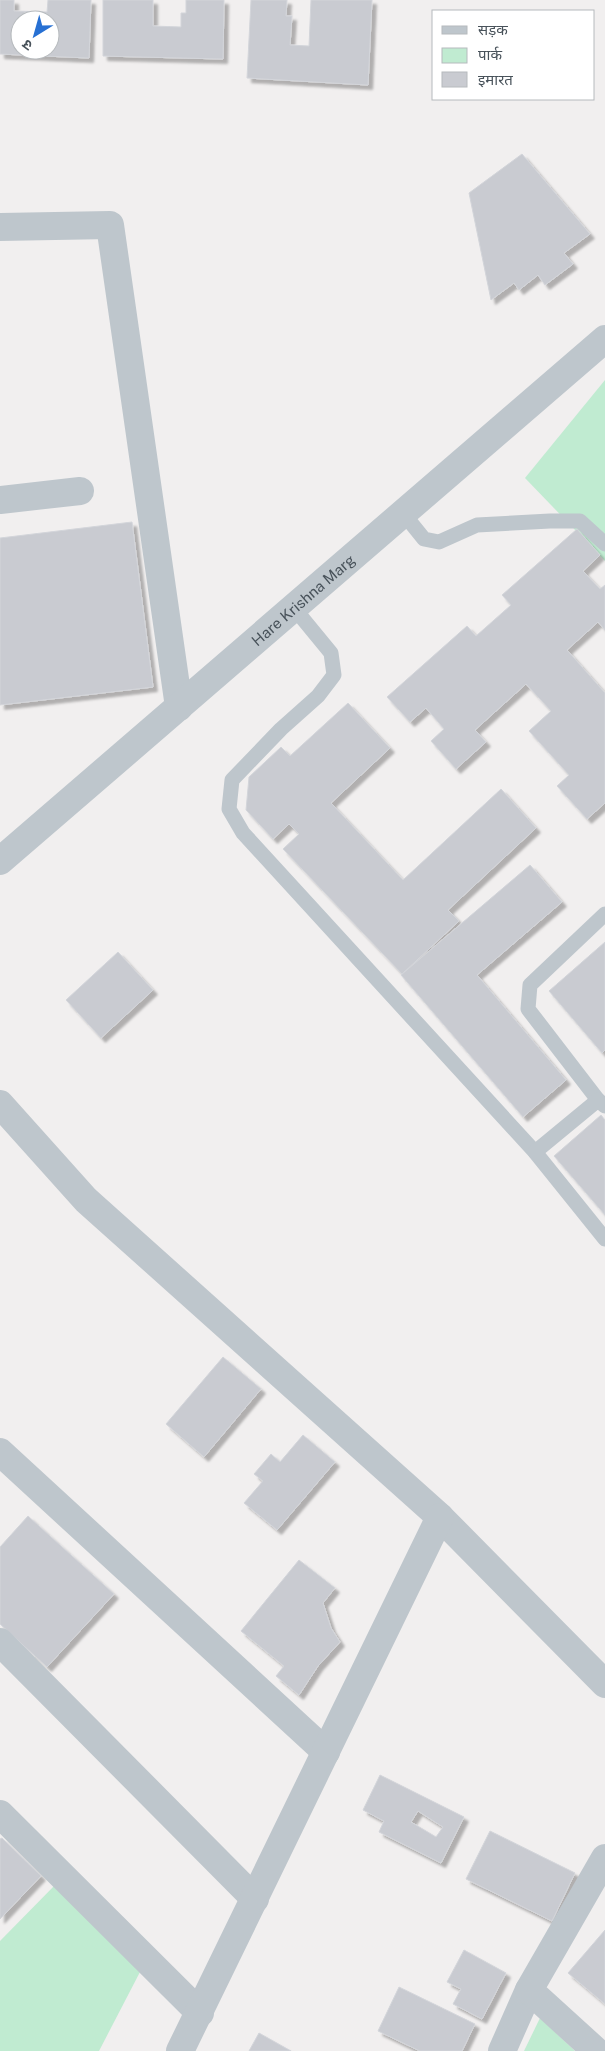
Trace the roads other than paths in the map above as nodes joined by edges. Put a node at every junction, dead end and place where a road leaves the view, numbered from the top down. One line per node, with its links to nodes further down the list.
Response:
1 (0, 227): 8 (street)
2 (605, 339): 5 (street, Hare Krishna Marg)
3 (80, 492): 4 (street)
4 (0, 500)
5 (403, 513): 6 (lane); 7 (street, Hare Krishna Marg)
6 (605, 544)
7 (294, 608): 8 (street, Hare Krishna Marg); 13 (lane)
8 (179, 707): 9 (street, Hare Krishna Marg)
9 (0, 861)
10 (605, 914): 11 (lane)
11 (601, 1103): 13 (lane)
12 (0, 1104): 16 (street)
13 (535, 1152): 14 (lane)
14 (605, 1239)
15 (0, 1452): 19 (street)
16 (440, 1517): 18 (street); 19 (street)
17 (0, 1642): 22 (street)
18 (605, 1684)
19 (326, 1752): 22 (street)
20 (0, 1814): 24 (street)
21 (605, 1858): 23 (street)
22 (255, 1899): 24 (street)
23 (529, 1990): 26 (street); 27 (street)
24 (200, 2013): 25 (street)
25 (180, 2051)
26 (502, 2051)
27 (596, 2051)

